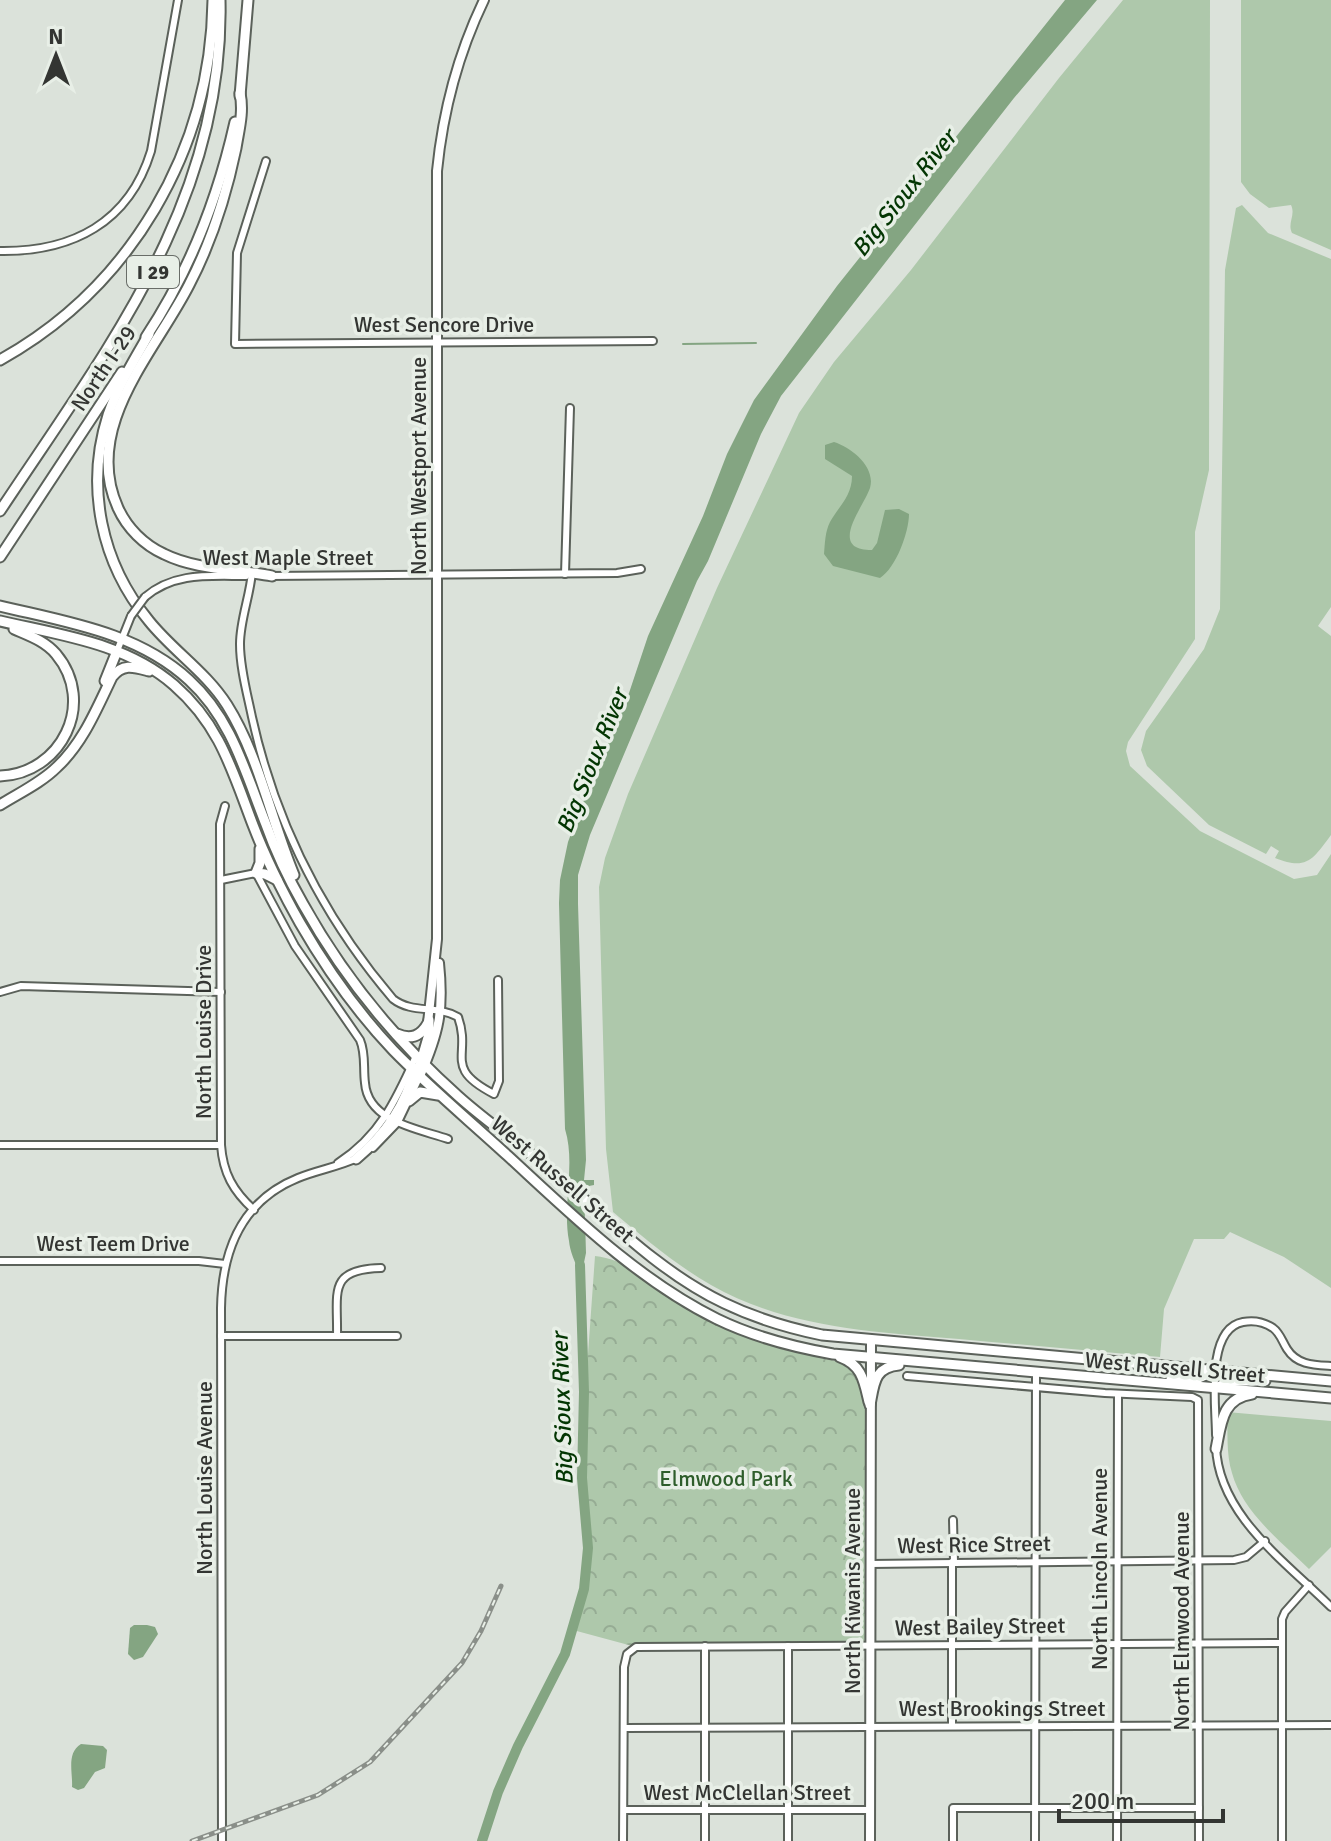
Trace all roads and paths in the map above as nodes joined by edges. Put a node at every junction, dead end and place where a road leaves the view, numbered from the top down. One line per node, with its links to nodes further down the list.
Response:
1 (178, 0): 8 (street)
2 (213, 0): 12 (highway)
3 (220, 0): 14 (highway, North I-29 / I 29)
4 (248, 0): 6 (highway, North I-29 / I 29)
5 (484, 0): 11 (main road, North Westport Avenue)
6 (240, 93): 9 (highway, North I-29 / I 29); 17 (highway)
7 (266, 161): 11 (street, West Sencore Drive)
8 (0, 251)
9 (149, 334): 15 (highway, North I-29 / I 29); 34 (highway)
10 (653, 341): 11 (street, West Sencore Drive)
11 (436, 342): 19 (main road, North Westport Avenue)
12 (0, 360)
13 (570, 408): 18 (street)
14 (0, 511)
15 (0, 557)
16 (641, 569): 18 (street, West Maple Street)
17 (252, 574): 20 (highway); 23 (street, West Maple Street, bridge); 40 (street)
18 (565, 574): 19 (street, West Maple Street)
19 (435, 575): 20 (street, West Maple Street); 35 (main road, North Westport Avenue)
20 (272, 576)
21 (0, 606): 23 (highway, West Russell Street)
22 (0, 622): 24 (highway, West Russell Street); 27 (highway)
23 (122, 638): 24 (street, West Maple Street); 34 (highway, West Russell Street)
24 (117, 651): 25 (highway, West Russell Street); 26 (highway)
25 (159, 674): 26 (highway); 30 (highway, West Russell Street)
26 (87, 728): 28 (highway)
27 (0, 776)
28 (0, 805)
29 (225, 806): 32 (street, North Louise Drive)
30 (257, 834): 31 (highway); 33 (highway, West Russell Street)
31 (256, 873): 32 (street); 33 (highway); 46 (street)
32 (221, 880): 38 (street, North Louise Drive)
33 (277, 880): 43 (highway, West Russell Street)
34 (315, 926): 41 (highway, West Russell Street)
35 (437, 939): 39 (main road, North Westport Avenue); 40 (main road, North Westport Avenue)
36 (498, 980): 39 (street, West Russell Street)
37 (1, 990): 38 (street)
38 (221, 992): 49 (street, North Louise Drive)
39 (442, 1012): 40 (street); 42 (main road, North Westport Avenue)
40 (430, 1015): 41 (highway); 42 (highway)
41 (394, 1031): 42 (highway, West Russell Street)
42 (420, 1061): 43 (highway); 59 (highway, West Russell Street)
43 (415, 1072): 44 (street, North Louise Avenue); 45 (highway, West Russell Street); 46 (highway)
44 (409, 1101): 45 (highway); 46 (street, North Louise Avenue)
45 (449, 1102): 60 (highway, West Russell Street)
46 (393, 1119): 47 (street); 50 (highway); 51 (street, North Louise Avenue)
47 (448, 1139)
48 (0, 1145): 49 (street)
49 (221, 1145): 52 (street, North Louise Drive)
50 (356, 1159): 51 (street, North Louise Avenue)
51 (328, 1169): 52 (street, North Louise Avenue)
52 (254, 1210): 54 (street, North Louise Avenue)
53 (0, 1261): 54 (street, West Teem Drive)
54 (225, 1264): 56 (street, North Louise Avenue)
55 (381, 1268): 57 (street)
56 (221, 1336): 57 (street); 112 (street, North Louise Avenue)
57 (337, 1336): 58 (street)
58 (397, 1336)
59 (871, 1341): 61 (main road, North Kiwanis Avenue); 64 (highway, West Russell Street)
60 (822, 1352): 61 (highway, West Russell Street); 76 (highway)
61 (870, 1358): 62 (highway, West Russell Street); 76 (main road, North Kiwanis Avenue)
62 (936, 1364): 65 (highway, West Russell Street); 76 (highway)
63 (1331, 1366): 64 (street, West Russell Street)
64 (1216, 1371): 67 (highway, West Russell Street); 68 (highway); 71 (street)
65 (1036, 1372): 68 (highway, West Russell Street); 70 (street)
66 (907, 1376): 70 (street, West Russell Street)
67 (1309, 1379): 69 (highway, West Russell Street); 71 (highway)
68 (1135, 1381): 71 (highway, West Russell Street)
69 (1331, 1381)
70 (1035, 1387): 72 (street, West Russell Street); 80 (street)
71 (1216, 1388): 73 (highway, West Russell Street); 77 (street)
72 (1118, 1394): 75 (street, West Russell Street); 81 (street, North Lincoln Avenue)
73 (1284, 1394): 74 (highway, West Russell Street); 77 (highway)
74 (1331, 1398)
75 (1198, 1400): 82 (street, North Elmwood Avenue)
76 (870, 1405): 84 (main road, North Kiwanis Avenue)
77 (1216, 1449): 79 (street)
78 (953, 1520): 83 (street)
79 (1265, 1541): 82 (street, West Rice Street); 85 (street)
80 (1035, 1561): 81 (street, West Rice Street); 83 (street, West Rice Street); 90 (street)
81 (1117, 1561): 82 (street, West Rice Street); 87 (street, North Lincoln Avenue)
82 (1199, 1561): 88 (street, North Elmwood Avenue)
83 (953, 1562): 84 (street, West Rice Street); 91 (street)
84 (870, 1564): 94 (main road, North Kiwanis Avenue)
85 (1309, 1585): 86 (street); 89 (street)
86 (1331, 1607)
87 (1116, 1643): 88 (street, West Bailey Street); 90 (street, West Bailey Street); 95 (street, North Lincoln Avenue)
88 (1199, 1643): 89 (street, West Bailey Street); 96 (street, North Elmwood Avenue)
89 (1282, 1643): 97 (street)
90 (1034, 1644): 91 (street, West Bailey Street); 100 (street)
91 (952, 1645): 94 (street, West Bailey Street); 99 (street)
92 (705, 1646): 93 (street, West Bailey Street); 103 (street, West Bailey Street); 104 (street)
93 (788, 1646): 94 (street, West Bailey Street); 101 (street)
94 (870, 1646): 102 (main road, North Kiwanis Avenue)
95 (1116, 1725): 96 (street, West Brookings Street); 100 (street, West Brookings Street); 105 (street, North Lincoln Avenue)
96 (1199, 1725): 97 (street, West Brookings Street); 106 (street, North Elmwood Avenue)
97 (1282, 1725): 98 (street, West Brookings Street); 121 (street)
98 (1331, 1725)
99 (952, 1726): 100 (street, West Brookings Street); 102 (street, West Brookings Street)
100 (1034, 1726): 107 (street)
101 (788, 1727): 102 (street, West Brookings Street); 104 (street, West Brookings Street); 110 (street)
102 (870, 1727): 111 (main road, North Kiwanis Avenue)
103 (624, 1728): 104 (street, West Brookings Street); 108 (street)
104 (706, 1728): 109 (street)
105 (1117, 1808): 106 (street); 107 (street); 119 (street, North Lincoln Avenue)
106 (1199, 1808): 120 (street, North Elmwood Avenue)
107 (1035, 1809): 117 (street); 118 (street)
108 (624, 1810): 109 (street, West McClellan Street); 113 (street)
109 (705, 1810): 110 (street, West McClellan Street); 114 (street)
110 (788, 1810): 111 (street, West McClellan Street); 115 (street)
111 (870, 1810): 116 (main road, North Kiwanis Avenue)
112 (222, 1841)
113 (623, 1841)
114 (705, 1841)
115 (788, 1841)
116 (870, 1841)
117 (953, 1841)
118 (1035, 1841)
119 (1117, 1841)
120 (1199, 1841)
121 (1282, 1841)

